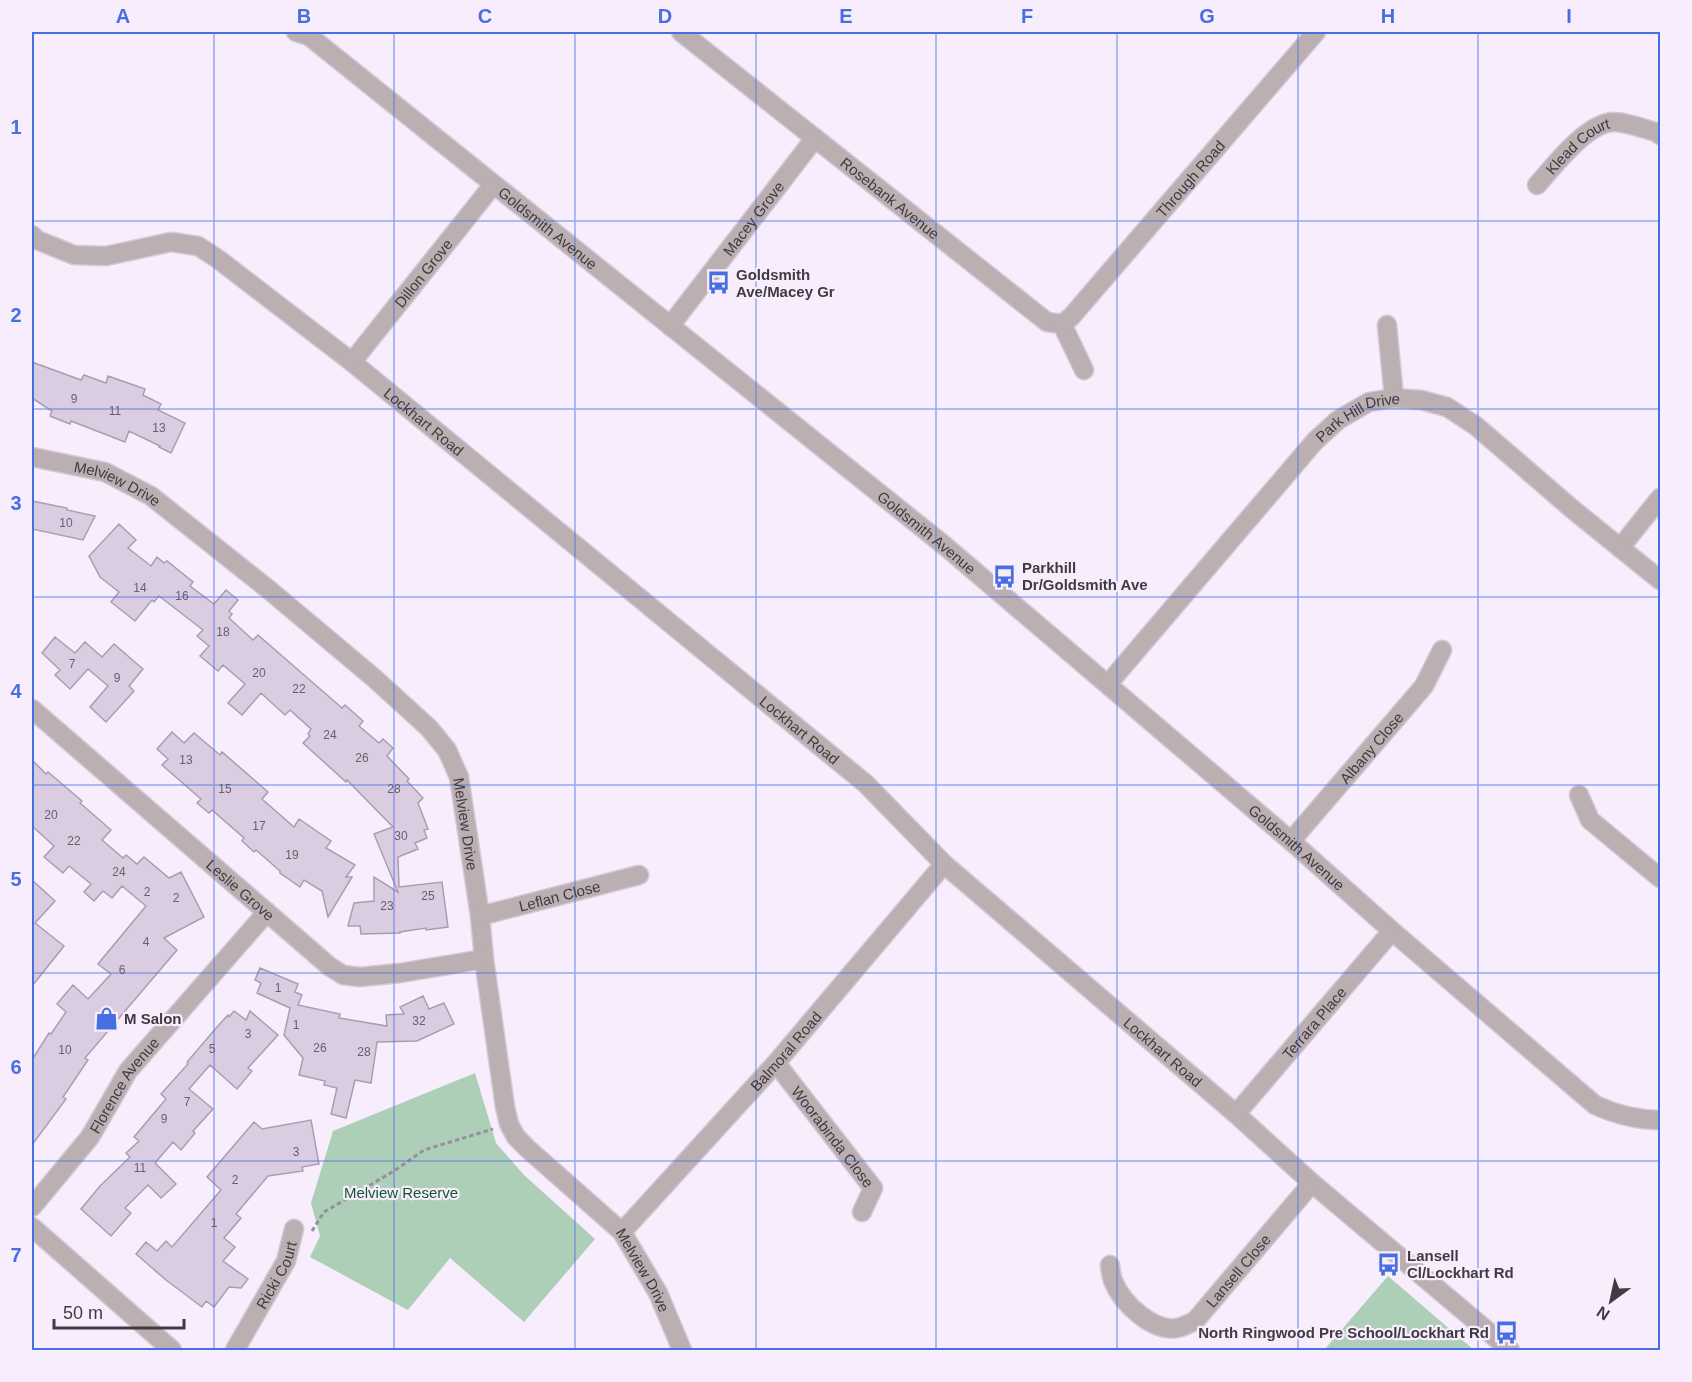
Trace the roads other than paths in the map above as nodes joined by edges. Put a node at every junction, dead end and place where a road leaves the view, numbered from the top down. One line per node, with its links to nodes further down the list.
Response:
1 (296, 32): 6 (street, Goldsmith Avenue)
2 (681, 32): 5 (street, Rosebank Avenue)
3 (1316, 32): 9 (street, Through Road)
4 (1660, 135): 7 (street, Klead Court)
5 (815, 138): 9 (street, Rosebank Avenue); 11 (street, Macey Grove)
6 (493, 184): 11 (street, Goldsmith Avenue); 12 (street, Dillon Grove)
7 (1537, 185)
8 (32, 235): 12 (street, Lockhart Road)
9 (1062, 324): 13 (street)
10 (1387, 325): 14 (street)
11 (670, 326): 20 (street, Goldsmith Avenue)
12 (352, 362): 24 (street, Lockhart Road)
13 (1084, 370)
14 (1394, 398): 17 (street, Park Hill Drive); 20 (street, Park Hill Drive)
15 (32, 457): 28 (street, Melview Drive)
16 (1660, 498): 17 (street)
17 (1620, 548): 18 (street, Park Hill Drive)
18 (1660, 580)
19 (1442, 650): 23 (street, Albany Close)
20 (1108, 684): 23 (street, Goldsmith Avenue)
21 (32, 709): 27 (street, Leslie Grove)
22 (1579, 795): 26 (street)
23 (1291, 841): 29 (street, Goldsmith Avenue)
24 (944, 864): 31 (street, Balmoral Road); 32 (street, Lockhart Road)
25 (639, 875): 28 (street, Leflan Close)
26 (1660, 878)
27 (267, 912): 30 (street, Leslie Grove); 35 (street, Florence Avenue)
28 (480, 916): 30 (street, Melview Drive)
29 (1392, 931): 32 (street, Terrara Place); 33 (street, Goldsmith Avenue)
30 (484, 959): 39 (street, Melview Drive)
31 (776, 1063): 36 (street, Woorabinda Close); 39 (street, Balmoral Road)
32 (1236, 1114): 34 (street, Lockhart Road)
33 (1660, 1120)
34 (1312, 1183): 40 (street, Lansell Close); 44 (street, Lockhart Road)
35 (32, 1207)
36 (862, 1212)
37 (32, 1227): 41 (street)
38 (294, 1229): 42 (street, Ricki Court)
39 (622, 1232): 43 (street, Melview Drive)
40 (1110, 1265)
41 (172, 1350)
42 (236, 1350)
43 (682, 1350)
44 (1510, 1350)

